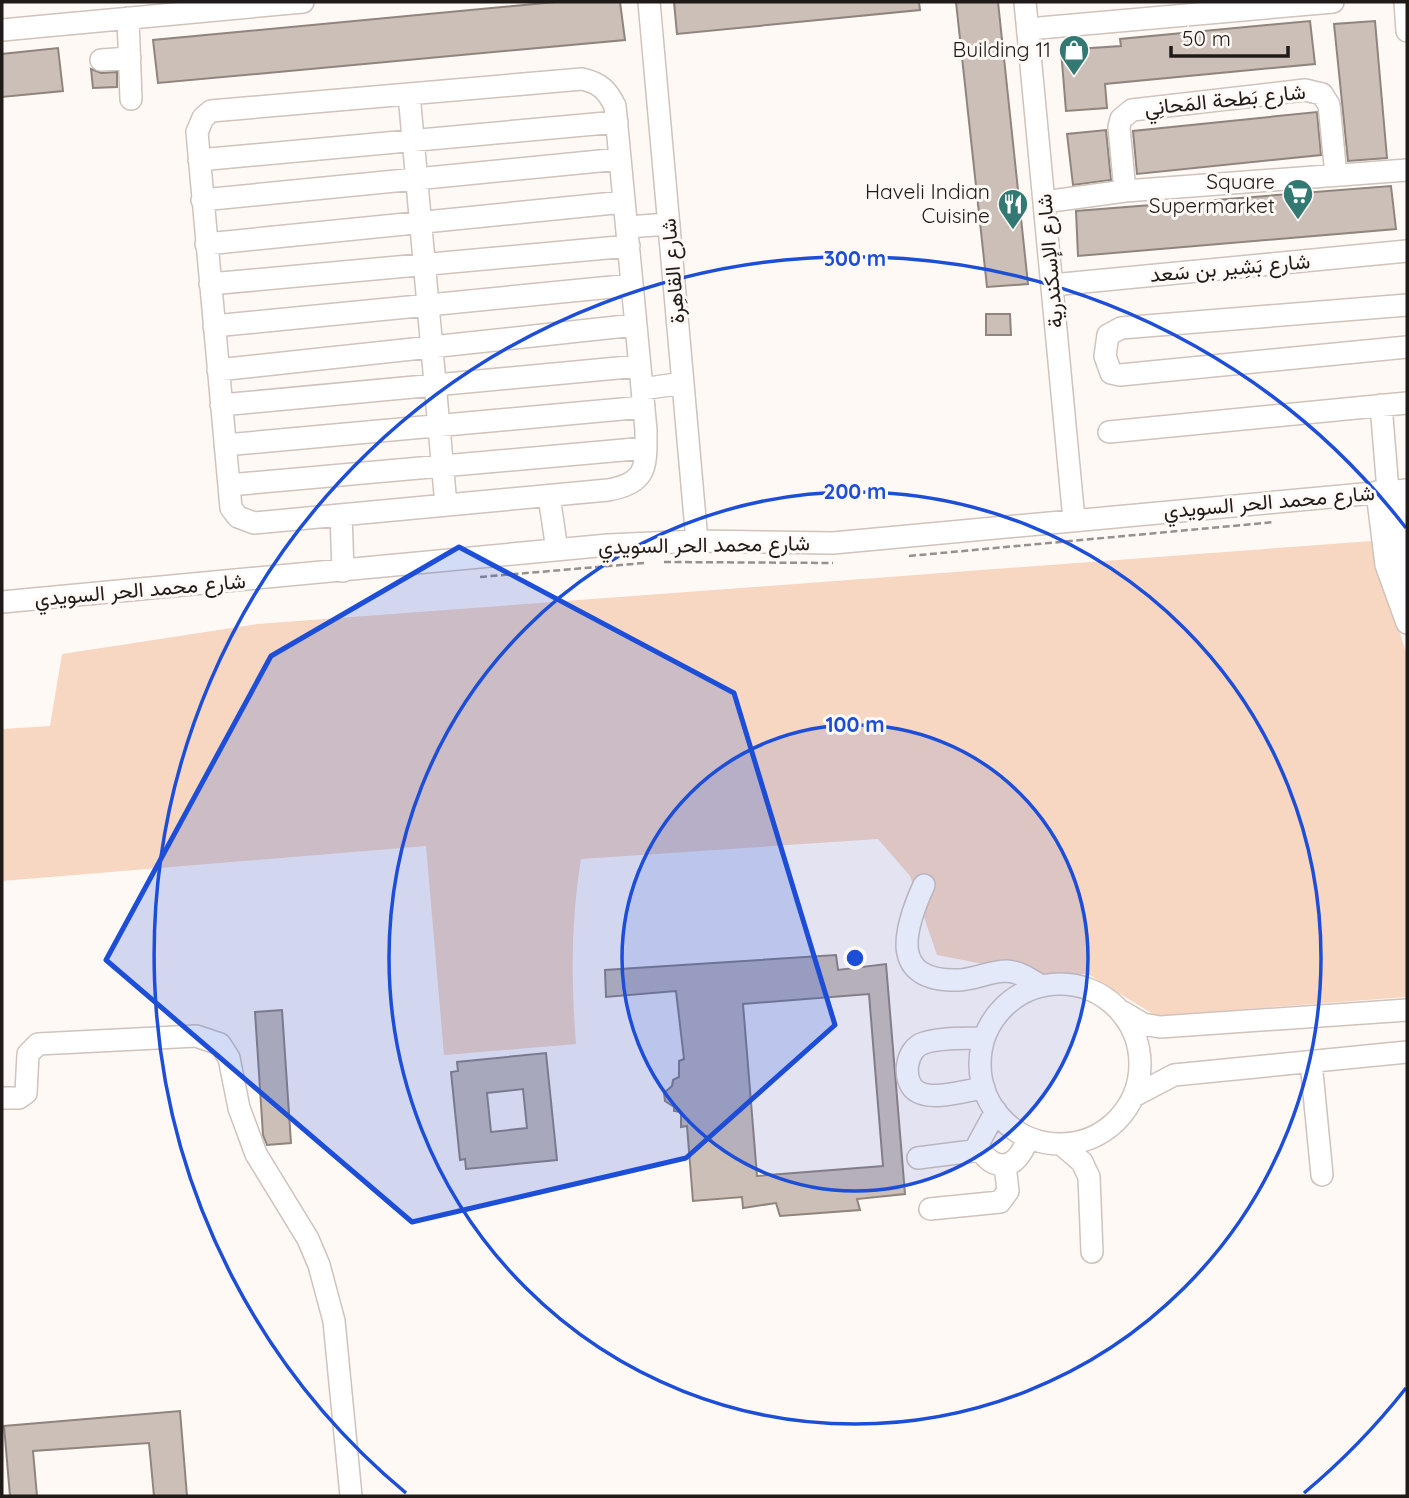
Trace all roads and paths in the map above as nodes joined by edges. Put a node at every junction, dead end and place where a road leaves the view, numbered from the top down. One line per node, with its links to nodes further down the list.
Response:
1 (303, 2): 6 (street)
2 (649, 2): 26 (street, شارع القاهِرة)
3 (1025, 2): 7 (street, شارع الإسكندرية)
4 (1334, 2): 7 (street)
5 (1405, 2): 9 (street)
6 (135, 13): 8 (street); 10 (street)
7 (1028, 29): 24 (street, شارع الإسكندرية)
8 (2, 30)
9 (1407, 31)
10 (130, 58): 11 (street); 13 (street)
11 (101, 61)
12 (409, 94): 14 (street); 15 (street); 17 (street)
13 (131, 99)
14 (617, 122): 15 (street); 16 (street)
15 (413, 140): 17 (street); 20 (street)
16 (620, 159): 20 (street); 23 (street)
17 (199, 160): 22 (street)
18 (1407, 170): 19 (street)
19 (1336, 175): 21 (street); 21 (street, شارع بَطحة المَحانِي)
20 (417, 178): 22 (street); 25 (street)
21 (1125, 191): 24 (street)
22 (202, 200): 28 (street)
23 (624, 202): 25 (street); 27 (street)
24 (1044, 202): 33 (street, شارع الإسكندرية)
25 (421, 222): 28 (street); 30 (street)
26 (669, 224): 27 (street); 42 (street, شارع القاهِرة)
27 (628, 237): 30 (street); 32 (street)
28 (206, 244): 31 (street)
29 (1407, 251): 33 (street, شارع بَشِير بن سَعد)
30 (425, 263): 31 (street); 34 (street)
31 (210, 284): 37 (street)
32 (632, 285): 34 (street); 36 (street)
33 (1052, 285): 58 (street, شارع الإسكندرية)
34 (428, 303): 37 (street); 38 (street)
35 (1407, 305): 39 (street)
36 (635, 325): 38 (street); 40 (street)
37 (214, 326): 41 (street)
38 (432, 347): 41 (street); 43 (street)
39 (1407, 347)
40 (639, 366): 43 (street); 44 (street)
41 (218, 370): 46 (street)
42 (683, 383): 44 (street); 60 (street, شارع القاهِرة)
43 (436, 384): 46 (street); 48 (street)
44 (643, 398): 48 (street); 51 (street)
45 (1407, 403): 47 (street)
46 (221, 405): 50 (street)
47 (1381, 405): 49 (street); 54 (street)
48 (439, 427): 50 (street); 52 (street)
49 (1109, 432)
50 (225, 445): 53 (street)
51 (646, 448): 52 (street); 55 (street)
52 (442, 465): 53 (street); 56 (street)
53 (229, 485): 57 (street)
54 (1392, 491): 58 (street, شارع محمد الحر السويدي); 62 (street)
55 (549, 496): 56 (street); 61 (street)
56 (446, 505): 57 (street)
57 (341, 515): 66 (street)
58 (1074, 520): 60 (street, شارع محمد الحر السويدي)
59 (1278, 522): 63 (path)
60 (697, 541): 61 (street, شارع محمد الحر السويدي)
61 (557, 550): 66 (street, شارع محمد الحر السويدي)
62 (1392, 551): 67 (street); 69 (street)
63 (904, 556)
64 (658, 562): 65 (path)
65 (835, 562)
66 (344, 571): 68 (street, شارع محمد الحر السويدي)
67 (1407, 578)
68 (2, 602)
69 (1407, 623)
70 (924, 885): 71 (street)
71 (1041, 986): 72 (street); 74 (street)
72 (1121, 1010): 73 (street); 78 (street)
73 (1407, 1010)
74 (984, 1038): 77 (street); 77 (street)
75 (1407, 1052): 76 (street)
76 (1311, 1062): 78 (street); 86 (street)
77 (984, 1088): 80 (street)
78 (1134, 1096): 82 (street)
79 (2, 1098): 89 (street)
80 (996, 1111): 81 (street); 83 (street)
81 (1029, 1138): 82 (street); 85 (street)
82 (1061, 1144): 88 (street)
83 (980, 1150): 84 (street); 85 (street)
84 (918, 1158)
85 (1004, 1166): 87 (street)
86 (1322, 1175)
87 (930, 1209)
88 (1092, 1252)
89 (351, 1496)

